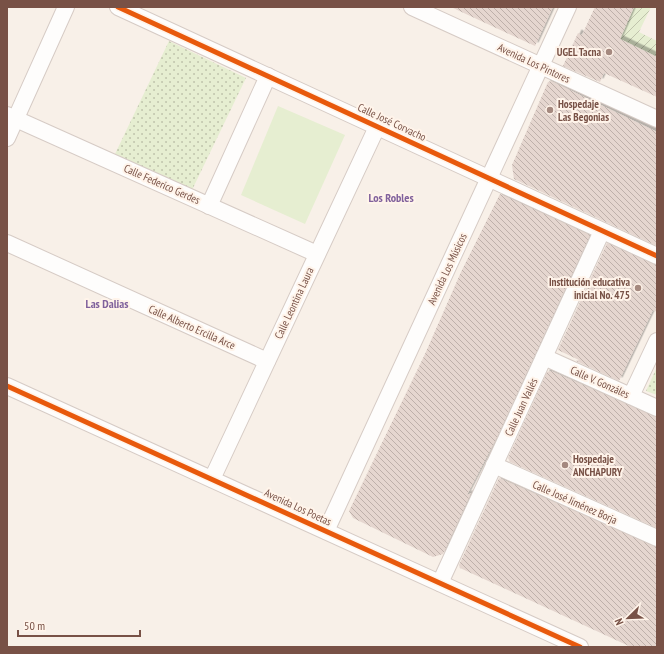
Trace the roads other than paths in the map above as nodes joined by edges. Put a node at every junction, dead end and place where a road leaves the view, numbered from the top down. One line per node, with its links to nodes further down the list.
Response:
1 (66, 7): 7 (street)
2 (118, 7): 6 (street, Calle José Corvacho)
3 (412, 7): 5 (street, Avenida Los Pintores)
4 (568, 7): 5 (street, Avenida Los Músicos)
5 (541, 67): 8 (street, Avenida Los Pintores); 11 (street, Avenida Los Músicos)
6 (268, 76): 9 (street, Calle José Corvacho); 12 (street)
7 (11, 117): 10 (street); 12 (street, Calle Federico Gerdes)
8 (657, 119)
9 (377, 127): 11 (street, Calle José Corvacho); 15 (street, Calle Leontina Laura)
10 (7, 138)
11 (488, 178): 13 (street, Calle José Corvacho); 25 (street, Avenida Los Músicos)
12 (209, 206): 15 (street, Calle Federico Gerdes)
13 (602, 231): 16 (street, Calle José Corvacho); 18 (street, Calle Juan Vallés)
14 (7, 243): 19 (street, Calle Alberto Ercilla Arce)
15 (317, 254): 19 (street, Calle Leontina Laura)
16 (657, 256)
17 (657, 341): 21 (street)
18 (544, 357): 21 (street, Calle V. Gonzáles); 23 (street, Calle Juan Vallés)
19 (267, 361): 24 (street, Calle Leontina Laura)
20 (7, 386): 24 (street, Avenida Los Poetas)
21 (631, 396): 22 (street, Calle V. Gonzáles)
22 (657, 408)
23 (494, 465): 26 (street, Calle José Jiménez Borja); 27 (street, Calle Juan Vallés)
24 (212, 479): 25 (street, Avenida Los Poetas)
25 (326, 531): 27 (street, Avenida Los Poetas)
26 (657, 538)
27 (440, 583): 28 (street, Avenida Los Poetas)
28 (580, 647)

